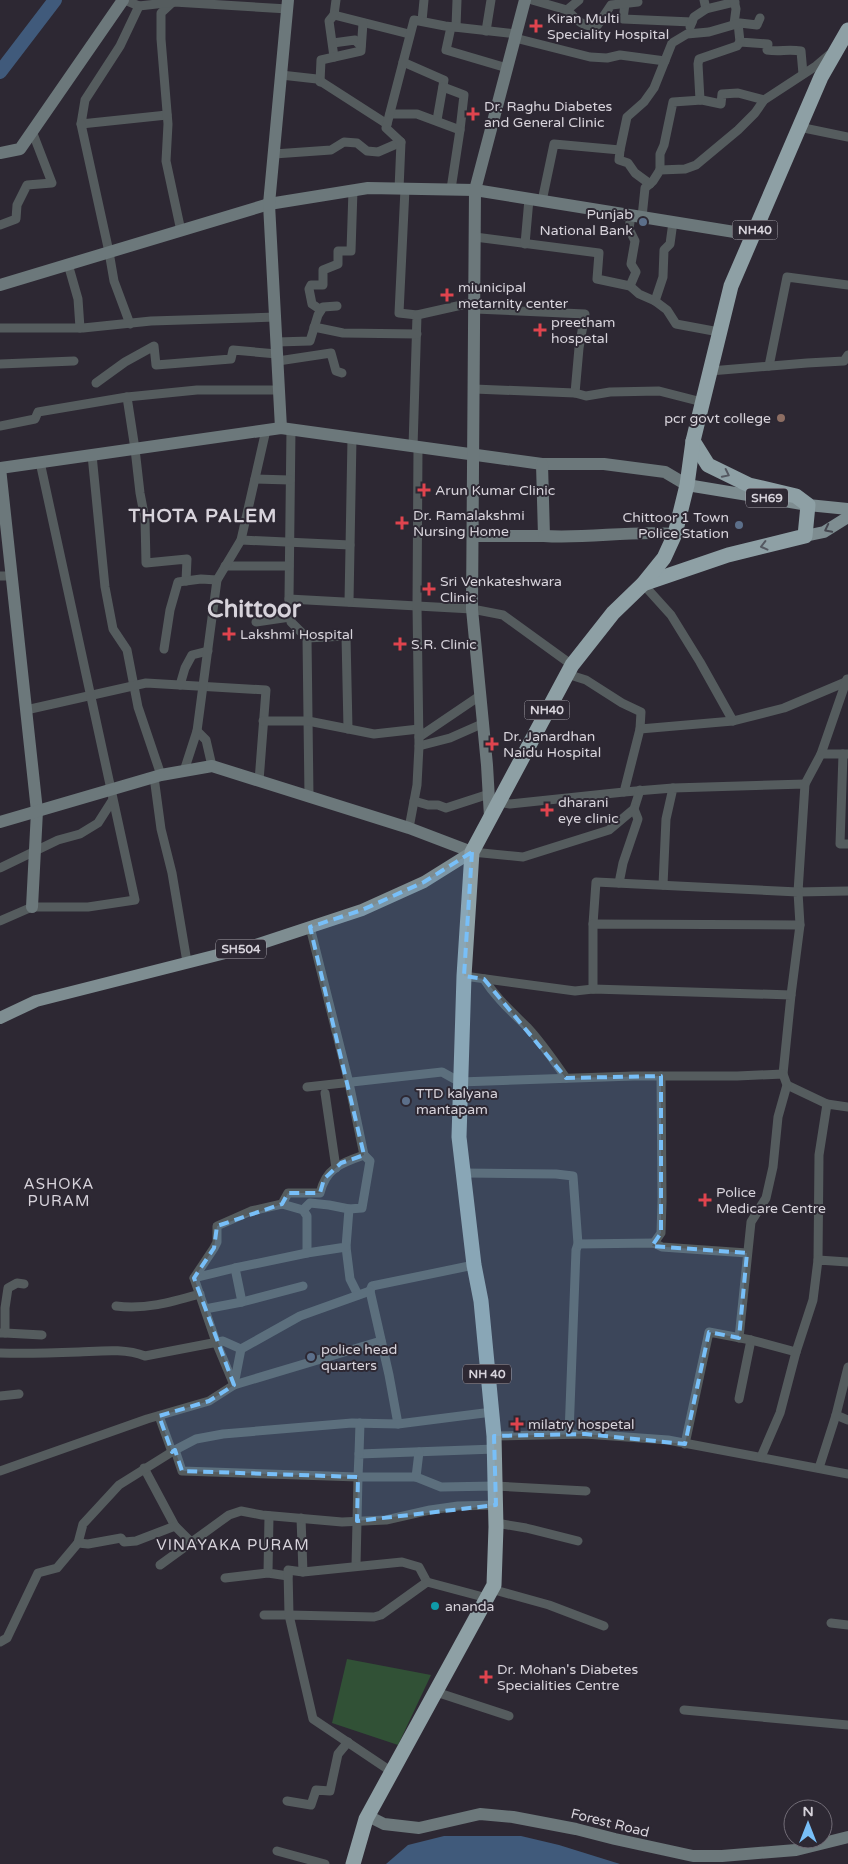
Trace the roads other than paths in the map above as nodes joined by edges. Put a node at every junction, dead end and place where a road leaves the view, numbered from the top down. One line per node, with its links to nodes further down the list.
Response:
1 (124, 0): 15 (street); 49 (street)
2 (336, 0): 17 (street)
3 (424, 0): 19 (street)
4 (457, 0): 23 (street)
5 (491, 0): 25 (street)
6 (525, 0): 28 (street)
7 (532, 0): 16 (street)
8 (579, 0): 16 (street)
9 (637, 0): 13 (street)
10 (174, 1): 12 (street); 15 (street); 44 (street)
11 (734, 1): 14 (street); 22 (street)
12 (288, 4): 38 (street)
13 (625, 4): 16 (street); 20 (street)
14 (705, 4): 20 (street)
15 (139, 6): 46 (street)
16 (566, 10)
17 (334, 15): 21 (street); 30 (street)
18 (760, 18): 22 (street)
19 (422, 21): 23 (street); 26 (street)
20 (692, 22): 27 (street)
21 (363, 23): 26 (street); 31 (street)
22 (736, 24): 27 (street); 29 (street)
23 (454, 27): 25 (street); 36 (street)
24 (848, 30): 32 (highway, NH40)
25 (486, 31): 28 (street)
26 (410, 34): 35 (street)
27 (687, 34): 34 (street)
28 (516, 36): 34 (street); 36 (street)
29 (740, 42): 37 (street); 41 (street)
30 (333, 43): 31 (street); 33 (street)
31 (361, 46): 33 (street)
32 (835, 50): 37 (street); 48 (highway, NH40)
33 (334, 57): 39 (street)
34 (665, 61): 53 (street)
35 (403, 62): 40 (street); 43 (street)
36 (507, 68): 61 (street)
37 (803, 74): 42 (street)
38 (281, 76): 39 (street); 55 (street)
39 (320, 82): 47 (street)
40 (443, 87): 45 (street); 50 (street)
41 (700, 100): 42 (street); 56 (street)
42 (764, 100): 56 (street)
43 (390, 114): 45 (street); 47 (street)
44 (167, 115): 46 (street); 68 (street)
45 (437, 120): 50 (street)
46 (81, 124): 72 (street)
47 (387, 124): 52 (street)
48 (799, 127): 51 (street); 69 (highway, NH40)
49 (32, 130): 54 (street); 67 (street)
50 (460, 130): 60 (street)
51 (848, 137)
52 (402, 142): 55 (street); 58 (street)
53 (620, 150): 57 (street); 63 (street)
54 (0, 153)
55 (274, 154): 64 (street)
56 (660, 170): 57 (street)
57 (650, 184): 65 (street)
58 (402, 189): 59 (street); 60 (street); 81 (street)
59 (353, 190): 64 (street); 80 (street)
60 (451, 190): 61 (street)
61 (475, 190): 62 (street); 70 (street)
62 (529, 198): 63 (street); 71 (street)
63 (542, 201): 65 (street)
64 (269, 204): 68 (street); 82 (street)
65 (636, 216): 66 (street); 76 (street)
66 (673, 222): 69 (street); 77 (street)
67 (0, 225)
68 (181, 230): 72 (street)
69 (753, 235): 87 (highway, NH40)
70 (475, 238): 71 (street); 78 (street)
71 (525, 244): 76 (street)
72 (110, 252): 73 (street); 83 (street)
73 (68, 264): 74 (street); 86 (street)
74 (0, 285)
75 (848, 285): 93 (street)
76 (630, 286): 77 (street)
77 (655, 301): 87 (street)
78 (475, 305): 81 (street); 97 (street); 99 (street)
79 (337, 306): 80 (street)
80 (321, 310): 84 (street)
81 (417, 315): 88 (street)
82 (276, 317): 83 (street); 89 (street)
83 (130, 324): 86 (street)
84 (314, 327): 88 (street); 89 (street)
85 (0, 328): 86 (street)
86 (80, 328)
87 (720, 332): 94 (highway, NH40)
88 (417, 334): 107 (street)
89 (277, 352): 95 (street); 96 (street); 98 (street)
90 (848, 355): 93 (street)
91 (74, 361): 92 (street)
92 (0, 364)
93 (769, 366): 94 (street)
94 (710, 371): 101 (highway, NH40)
95 (342, 373)
96 (96, 383)
97 (474, 389): 99 (street); 110 (street)
98 (279, 390): 100 (street); 103 (street)
99 (575, 393): 101 (street)
100 (127, 397): 102 (street); 108 (street)
101 (702, 402): 106 (highway, NH40)
102 (0, 426)
103 (286, 429): 104 (street); 105 (street); 115 (street)
104 (266, 430): 108 (street); 114 (street)
105 (352, 438): 107 (street); 125 (street)
106 (692, 441): 116 (highway, NH40); 117 (highway, one-way to 117)
107 (415, 447): 110 (street); 134 (street)
108 (136, 449): 109 (street); 130 (street)
109 (92, 455): 111 (street); 144 (street)
110 (474, 455): 112 (street); 120 (street)
111 (40, 462): 113 (street); 146 (street)
112 (542, 464): 116 (street); 121 (street)
113 (0, 468): 128 (street)
114 (255, 479): 115 (street); 123 (street)
115 (290, 480): 124 (street)
116 (687, 485): 117 (main road, SH69); 119 (highway, NH40)
117 (808, 505): 118 (main road, SH69); 122 (highway)
118 (847, 513): 122 (main road, one-way to 122)
119 (675, 534): 121 (street); 131 (highway, NH40)
120 (473, 536): 121 (street); 135 (street)
121 (544, 536)
122 (805, 536): 131 (highway, NH40, one-way to 131)
123 (241, 540): 124 (street); 126 (street)
124 (289, 541): 125 (street); 127 (street)
125 (350, 545): 133 (street)
126 (225, 566): 127 (street); 129 (street)
127 (289, 566): 132 (street)
128 (6, 576): 148 (street)
129 (216, 580): 130 (street); 140 (street)
130 (186, 581): 139 (street)
131 (644, 584): 141 (highway, NH40); 149 (street)
132 (289, 599): 133 (street); 136 (street)
133 (349, 602): 134 (street)
134 (417, 606): 135 (street); 156 (street)
135 (472, 609): 141 (street); 147 (street)
136 (290, 617): 137 (street); 138 (street)
137 (256, 622)
138 (307, 638): 151 (street); 153 (street)
139 (164, 649)
140 (208, 651): 143 (street); 145 (street)
141 (569, 669): 154 (street); 169 (highway, NH40)
142 (848, 680): 149 (street); 157 (street)
143 (180, 685): 144 (street); 145 (street)
144 (134, 686): 146 (street); 161 (street)
145 (204, 687): 150 (street); 155 (street)
146 (91, 695): 148 (street); 167 (street)
147 (481, 695): 152 (street); 156 (street)
148 (26, 710): 172 (street)
149 (733, 720): 154 (street)
150 (263, 721): 151 (street); 162 (street)
151 (308, 721): 153 (street); 168 (street)
152 (484, 723): 156 (street); 169 (street)
153 (348, 729): 156 (street)
154 (640, 729): 166 (street)
155 (197, 731): 159 (street); 160 (street)
156 (419, 737): 170 (street)
157 (821, 754): 158 (street); 163 (street)
158 (846, 754): 175 (street)
159 (212, 766): 160 (street); 162 (street)
160 (184, 771): 161 (street)
161 (157, 776): 167 (street); 188 (street)
162 (259, 781): 168 (street)
163 (805, 784): 164 (street); 182 (street)
164 (672, 788): 165 (street); 180 (street)
165 (640, 790): 166 (street); 171 (street)
166 (624, 792): 169 (street)
167 (111, 796): 172 (street); 176 (street); 183 (street)
168 (309, 797): 174 (street)
169 (493, 798): 170 (street); 177 (highway, NH40)
170 (414, 801): 174 (street)
171 (634, 810): 177 (street); 179 (street)
172 (37, 811): 173 (street); 176 (street)
173 (0, 822)
174 (409, 828): 177 (street)
175 (848, 844)
176 (35, 852): 178 (street); 183 (street)
177 (472, 852): 187 (main road, SH504); 189 (highway, NH 40)
178 (0, 868)
179 (619, 883): 180 (street); 185 (street)
180 (663, 885): 182 (street)
181 (848, 890): 182 (street)
182 (798, 892): 186 (street)
183 (32, 907): 184 (street)
184 (0, 921)
185 (593, 924): 186 (street); 191 (street)
186 (800, 925): 192 (street)
187 (310, 927): 188 (main road, SH504); 198 (street)
188 (187, 962): 193 (main road, SH504)
189 (464, 976): 190 (street); 197 (highway, NH 40)
190 (484, 979): 191 (street); 196 (street)
191 (593, 989): 192 (street)
192 (791, 995): 194 (street)
193 (0, 1018)
194 (783, 1074): 195 (street); 199 (street)
195 (661, 1076): 196 (street); 210 (street)
196 (566, 1078): 197 (street)
197 (460, 1082): 198 (street); 206 (highway, NH 40)
198 (349, 1083): 200 (street); 204 (street)
199 (788, 1085): 202 (street); 214 (street)
200 (307, 1087)
201 (325, 1093): 205 (street)
202 (827, 1104): 203 (street); 215 (street)
203 (848, 1108)
204 (364, 1154): 205 (street); 208 (street)
205 (336, 1168): 207 (street)
206 (463, 1173): 211 (street); 217 (highway, NH 40)
207 (282, 1204): 209 (street); 219 (street)
208 (349, 1209): 209 (street); 212 (street)
209 (303, 1210): 213 (street)
210 (654, 1243): 211 (street); 214 (street)
211 (578, 1244): 248 (street)
212 (346, 1247): 213 (street); 224 (street)
213 (307, 1253): 218 (street)
214 (747, 1253): 230 (street)
215 (818, 1260): 216 (street); 235 (street)
216 (848, 1262)
217 (474, 1265): 222 (street); 242 (highway, NH 40)
218 (235, 1268): 219 (street); 225 (street)
219 (194, 1278): 223 (street)
220 (24, 1284): 228 (street)
221 (303, 1286): 225 (street)
222 (370, 1291): 224 (street); 232 (street)
223 (200, 1294): 226 (street); 227 (street)
224 (358, 1295): 234 (street)
225 (242, 1302): 227 (street)
226 (116, 1306)
227 (206, 1309): 233 (street)
228 (3, 1333): 229 (street)
229 (42, 1335)
230 (739, 1338): 231 (street); 250 (street)
231 (751, 1340): 235 (street); 241 (street)
232 (381, 1341): 238 (street); 247 (street)
233 (216, 1342): 234 (street); 236 (street); 238 (street)
234 (241, 1349): 238 (street)
235 (796, 1352): 254 (street)
236 (0, 1353)
237 (848, 1366): 243 (street)
238 (234, 1385): 244 (street)
239 (19, 1394): 240 (street)
240 (0, 1396)
241 (739, 1399)
242 (492, 1412): 247 (street); 249 (highway, NH 40)
243 (836, 1415): 245 (street); 256 (street)
244 (159, 1416): 251 (street); 257 (street)
245 (848, 1420)
246 (360, 1423): 247 (street); 251 (street); 253 (street)
247 (398, 1424)
248 (569, 1434): 249 (street); 250 (street)
249 (494, 1443): 252 (street); 261 (highway, NH 40)
250 (685, 1444): 254 (street)
251 (174, 1451): 255 (street); 259 (street)
252 (419, 1452): 253 (street); 260 (street)
253 (359, 1454): 259 (street)
254 (761, 1457): 256 (street)
255 (144, 1468): 268 (street); 270 (street)
256 (818, 1468): 258 (street)
257 (0, 1471)
258 (848, 1474)
259 (358, 1477): 260 (street); 266 (street)
260 (416, 1477): 261 (street)
261 (495, 1486): 262 (street); 263 (highway, NH 40)
262 (586, 1491)
263 (496, 1504): 266 (street); 267 (highway, NH 40)
264 (269, 1516): 265 (street); 271 (street); 275 (street)
265 (301, 1518): 266 (street); 274 (street)
266 (357, 1521): 273 (street)
267 (496, 1523): 269 (street); 279 (highway, NH 40)
268 (176, 1526): 270 (street); 271 (street)
269 (578, 1541)
270 (78, 1544): 285 (street)
271 (192, 1544): 272 (street)
272 (160, 1565)
273 (356, 1566): 274 (street); 278 (street)
274 (303, 1572): 276 (street)
275 (268, 1573): 276 (street); 277 (street)
276 (288, 1576): 281 (street)
277 (225, 1578)
278 (427, 1582): 279 (street); 281 (street)
279 (489, 1594): 284 (street); 286 (highway, NH 40)
280 (264, 1615): 281 (street)
281 (289, 1615): 290 (street)
282 (831, 1623): 283 (street)
283 (848, 1625)
284 (604, 1626)
285 (0, 1642)
286 (436, 1692): 288 (street); 291 (highway, NH 40)
287 (684, 1710): 289 (street)
288 (509, 1716)
289 (848, 1725)
290 (348, 1742): 291 (street); 292 (street)
291 (392, 1772): 293 (highway, NH 40)
292 (286, 1801)
293 (368, 1816): 294 (street, Forest Road); 297 (highway, NH 40)
294 (848, 1837)
295 (277, 1852): 296 (street)
296 (325, 1864)
297 (353, 1864)

